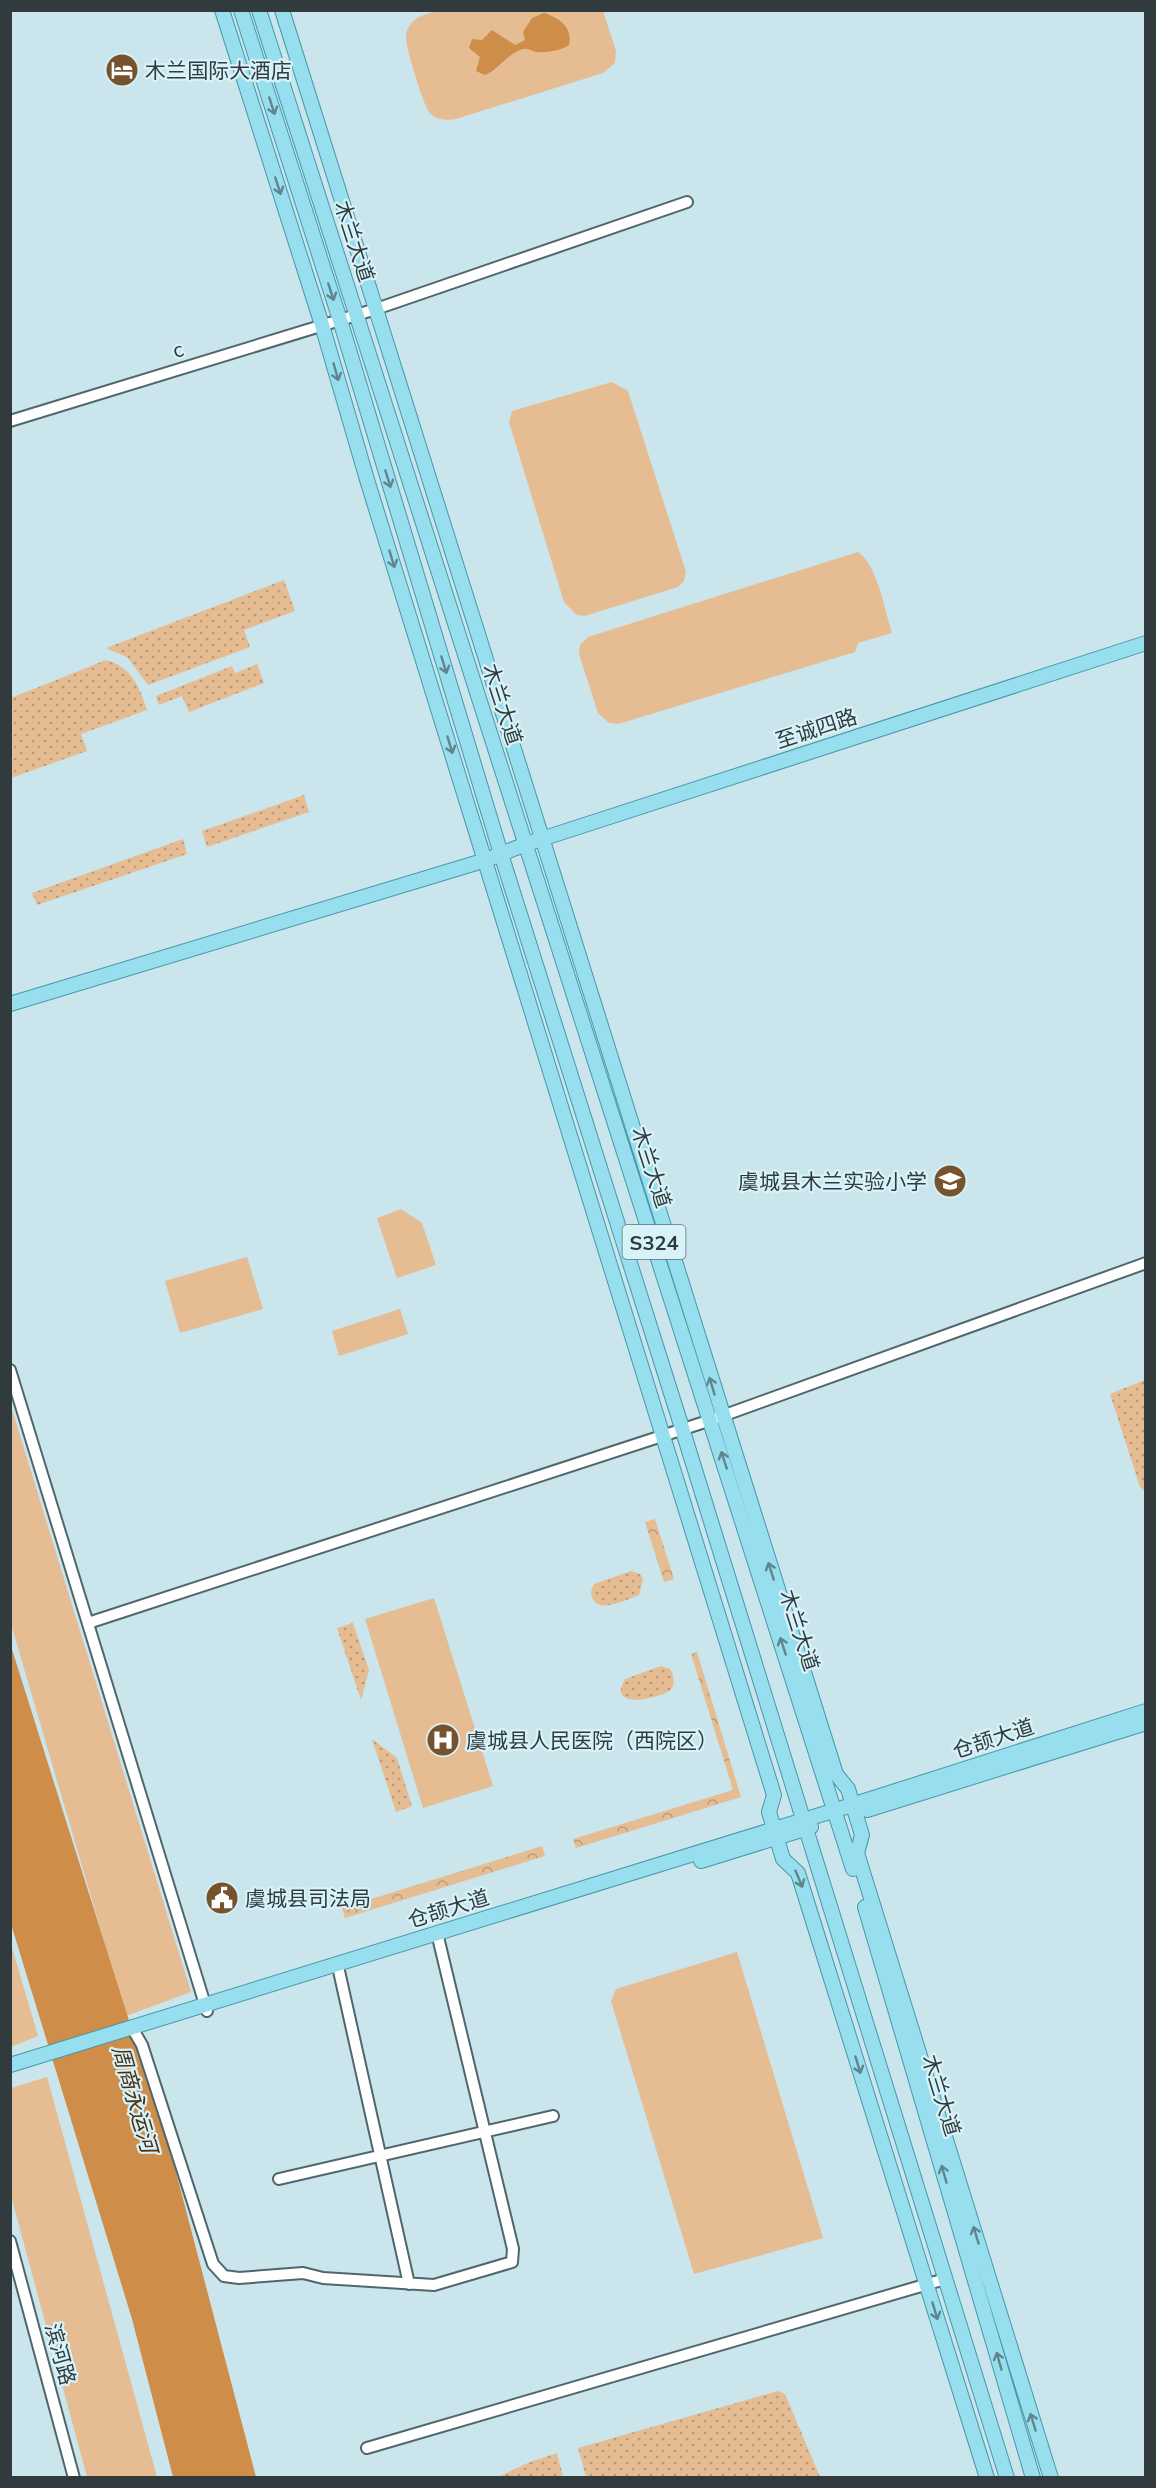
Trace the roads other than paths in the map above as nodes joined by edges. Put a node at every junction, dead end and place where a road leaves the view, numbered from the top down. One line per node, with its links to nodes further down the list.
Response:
1 (222, 10): 9 (main road, one-way to 9)
2 (241, 10): 8 (main road, 木兰大道 / S324, one-way to 8)
3 (259, 10): 7 (main road, 木兰大道 / S324)
4 (282, 10): 6 (main road)
5 (687, 202): 6 (street, c)
6 (376, 309): 7 (street, c); 12 (main road)
7 (357, 315): 8 (street, c); 13 (main road, 木兰大道 / S324)
8 (340, 320): 9 (street, c); 14 (main road, 木兰大道 / S324, one-way to 14)
9 (322, 325): 10 (street, c); 15 (main road, one-way to 15)
10 (10, 421)
11 (1146, 643): 12 (main road, 至诚四路)
12 (544, 839): 13 (main road, 至诚四路); 19 (main road, one-way to 12)
13 (526, 844): 14 (main road, 至诚四路); 19 (main road, 木兰大道 / S324)
14 (501, 854): 15 (main road, 至诚四路); 20 (main road, 木兰大道 / S324)
15 (486, 860): 16 (main road, 至诚四路); 21 (main road)
16 (10, 1005)
17 (1146, 1263): 19 (street)
18 (10, 1370): 22 (street)
19 (716, 1418): 20 (street); 25 (main road, one-way to 19); 26 (main road, 木兰大道 / S324, one-way to 19)
20 (682, 1428): 21 (street); 27 (main road, 木兰大道 / S324)
21 (662, 1435): 22 (street); 28 (main road)
22 (88, 1623): 31 (street)
23 (1146, 1712): 25 (main road, 仓颉大道)
24 (1146, 1723): 25 (main road, 仓颉大道)
25 (855, 1809): 26 (main road, 仓颉大道); 49 (main road, one-way to 25)
26 (837, 1814): 27 (main road, 仓颉大道); 48 (main road, 木兰大道 / S324, one-way to 26)
27 (803, 1825): 28 (main road, 仓颉大道); 41 (main road, 木兰大道 / S324)
28 (776, 1833): 29 (main road, 仓颉大道); 43 (main road, one-way to 43)
29 (438, 1937): 30 (main road, 仓颉大道); 31 (main road, 仓颉大道); 37 (street)
30 (339, 1971): 31 (main road, 仓颉大道); 38 (street)
31 (206, 2008): 32 (main road, 仓颉大道)
32 (134, 2030): 33 (main road, 仓颉大道); 42 (street)
33 (45, 2058): 34 (main road); 35 (main road)
34 (10, 2065)
35 (10, 2072)
36 (554, 2116): 37 (street)
37 (485, 2132): 38 (street); 42 (street)
38 (381, 2156): 39 (street); 42 (street)
39 (279, 2179)
40 (10, 2241): 45 (street, 滨河路)
41 (945, 2279): 43 (street); 47 (main road, 木兰大道 / S324)
42 (409, 2284)
43 (927, 2284): 44 (street); 46 (main road, one-way to 46)
44 (367, 2448)
45 (74, 2478)
46 (987, 2478)
47 (1007, 2478)
48 (1034, 2478)
49 (1051, 2478)

